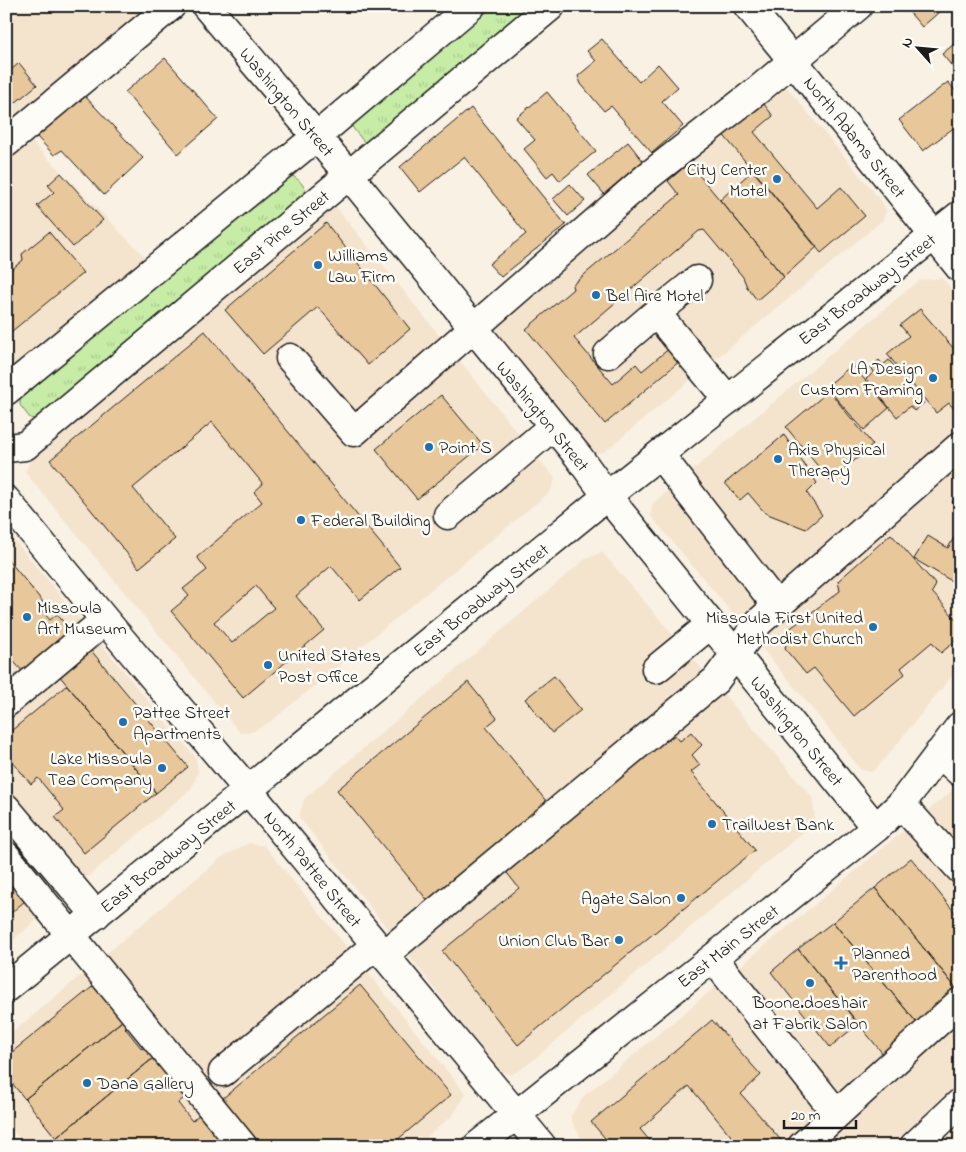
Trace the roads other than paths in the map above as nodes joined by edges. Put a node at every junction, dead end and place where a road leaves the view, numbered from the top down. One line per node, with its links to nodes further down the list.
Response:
1 (172, 6): 9 (street)
2 (206, 6): 8 (street, Washington Street)
3 (471, 6): 8 (street)
4 (551, 6): 10 (street, East Pine Street)
5 (748, 6): 7 (street, North Adams Street)
6 (858, 6): 7 (street)
7 (793, 60): 12 (street, North Adams Street); 16 (street)
8 (316, 137): 10 (street, Washington Street); 19 (street)
9 (6, 143)
10 (349, 176): 16 (street, Washington Street); 23 (street, East Pine Street)
11 (960, 215): 12 (street, East Broadway Street)
12 (935, 236): 13 (street, North Adams Street); 20 (street, East Broadway Street)
13 (960, 268)
14 (697, 280): 15 (street)
15 (656, 313): 17 (street); 20 (street)
16 (473, 328): 18 (street); 21 (street, Washington Street)
17 (608, 354)
18 (290, 358)
19 (6, 391)
20 (728, 400): 24 (street, East Broadway Street)
21 (552, 427): 25 (street, Washington Street); 27 (street)
22 (960, 446): 28 (street)
23 (6, 448)
24 (660, 455): 25 (street, East Broadway Street); 28 (street)
25 (608, 496): 30 (street, Washington Street); 37 (street, East Broadway Street)
26 (6, 500): 29 (street, North Pattee Street)
27 (448, 515)
28 (777, 606): 31 (street)
29 (104, 620): 33 (street); 37 (street, North Pattee Street)
30 (711, 624): 31 (street, Washington Street); 32 (street)
31 (735, 654): 40 (street, Washington Street); 45 (street)
32 (656, 669)
33 (6, 703)
34 (960, 726): 35 (street, East Main Street)
35 (940, 753): 36 (street); 38 (street, East Main Street)
36 (960, 772)
37 (248, 790): 43 (street, East Broadway Street); 45 (street, North Pattee Street)
38 (901, 804): 40 (street, East Main Street); 42 (street)
39 (6, 808): 43 (street)
40 (876, 828): 46 (street, East Main Street)
41 (6, 856): 44 (street)
42 (960, 869)
43 (96, 915): 44 (street, East Broadway Street)
44 (71, 935): 47 (street, East Broadway Street); 53 (street)
45 (380, 950): 49 (street); 52 (street, North Pattee Street)
46 (713, 958): 51 (street); 52 (street, East Main Street)
47 (6, 988)
48 (960, 1002): 51 (street)
49 (223, 1072)
50 (960, 1103): 57 (street)
51 (837, 1114): 56 (street)
52 (515, 1115): 54 (street, East Main Street); 55 (street, North Pattee Street)
53 (243, 1146)
54 (477, 1146)
55 (542, 1146)
56 (802, 1146)
57 (914, 1146)

